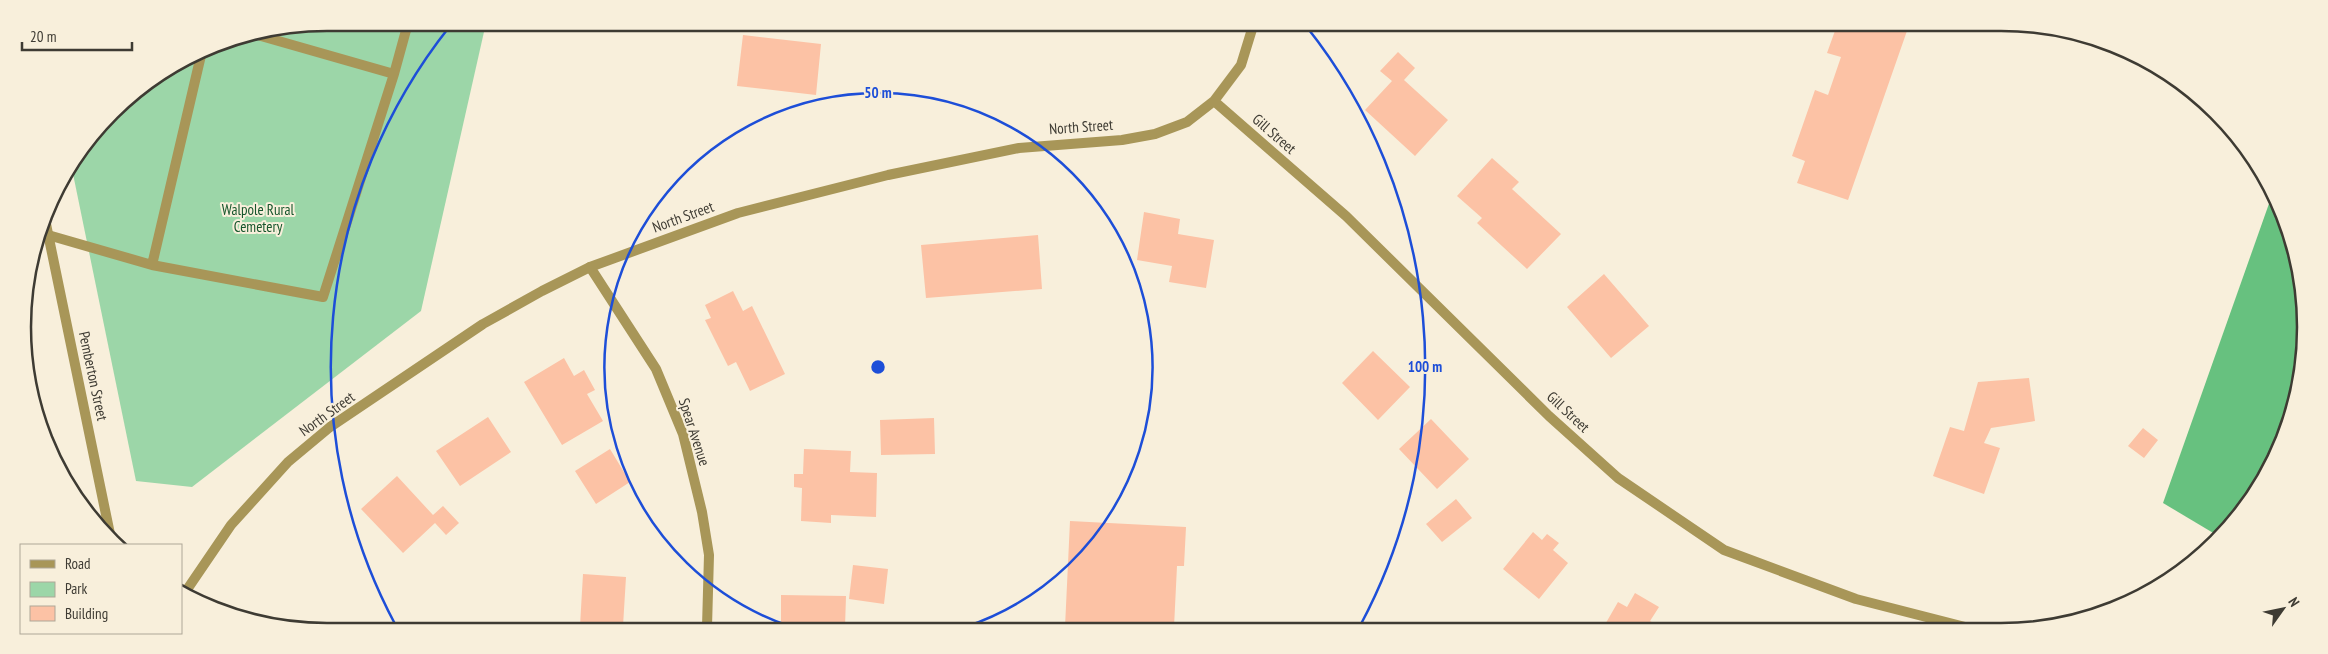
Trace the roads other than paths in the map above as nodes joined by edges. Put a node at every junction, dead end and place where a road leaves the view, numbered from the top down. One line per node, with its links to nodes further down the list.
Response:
1 (406, 31): 5 (street)
2 (1251, 31): 6 (street, North Street)
3 (266, 38): 5 (street)
4 (200, 60): 9 (street)
5 (394, 74): 9 (street)
6 (1214, 101): 10 (street, North Street); 14 (street, Gill Street)
7 (47, 231): 8 (street, Pemberton Street)
8 (48, 235): 9 (street); 11 (street, Pemberton Street)
9 (152, 265)
10 (590, 267): 12 (street, North Street); 13 (street, Spear Avenue)
11 (108, 525)
12 (188, 588)
13 (708, 623)
14 (1950, 623)

